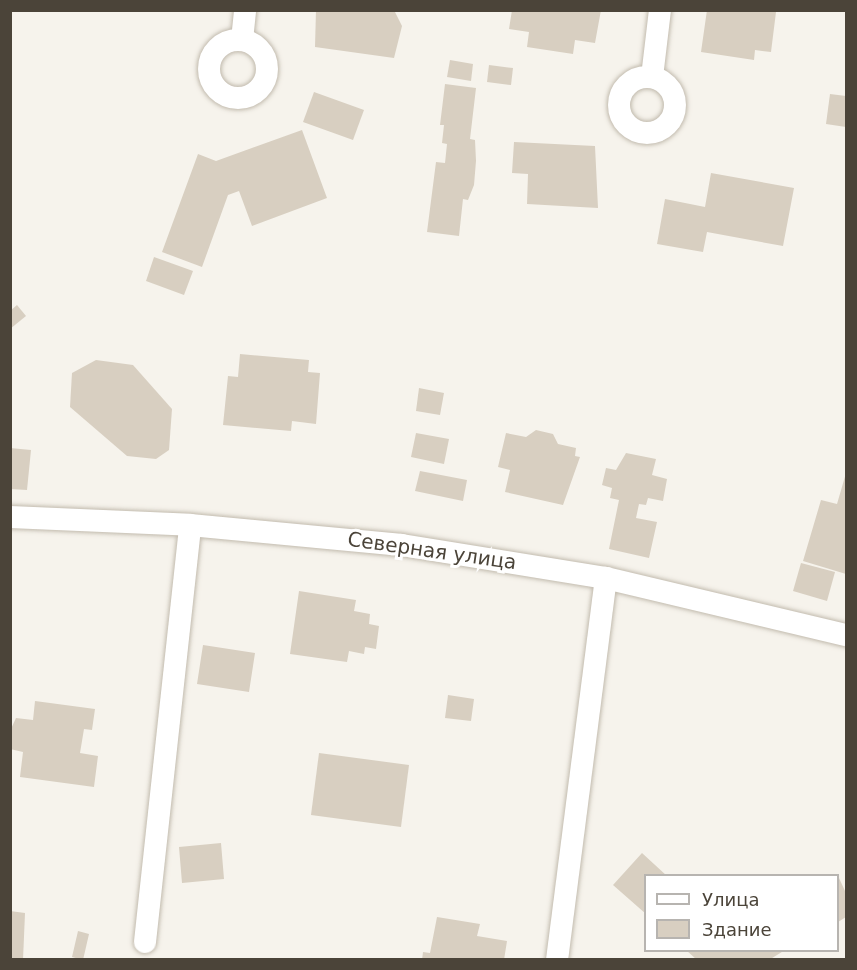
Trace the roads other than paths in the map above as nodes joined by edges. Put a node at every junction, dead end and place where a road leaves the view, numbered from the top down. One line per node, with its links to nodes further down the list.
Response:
1 (245, 10): 3 (street)
2 (660, 10): 4 (street)
3 (242, 40)
4 (651, 77)
5 (10, 517): 6 (street, Северная улица)
6 (190, 525): 7 (street, Северная улица); 9 (street)
7 (606, 578): 8 (street, Северная улица); 10 (street)
8 (846, 635)
9 (145, 942)
10 (557, 960)

